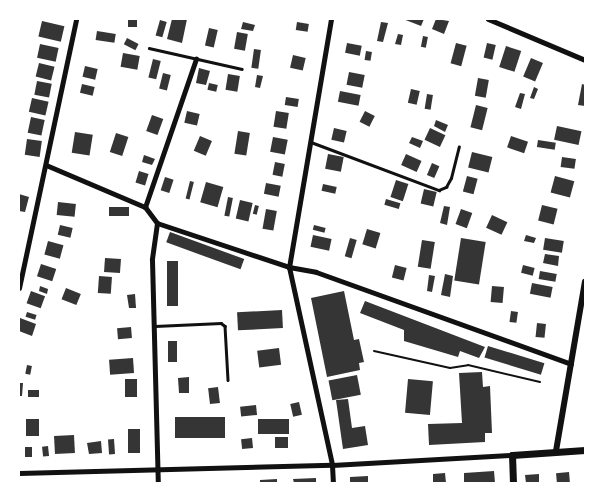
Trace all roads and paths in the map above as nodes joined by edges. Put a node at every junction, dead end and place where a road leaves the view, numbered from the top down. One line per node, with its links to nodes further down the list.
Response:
1 (76, 19): 10 (street)
2 (331, 19): 8 (street)
3 (488, 19): 6 (street)
4 (149, 48): 5 (lane)
5 (196, 59): 7 (lane); 11 (street)
6 (585, 60)
7 (242, 69)
8 (311, 142): 9 (lane); 13 (street)
9 (460, 147)
10 (46, 165): 11 (street); 15 (street)
11 (145, 208): 12 (street)
12 (157, 224): 13 (street); 16 (street)
13 (289, 267): 18 (street); 24 (street)
14 (585, 281): 18 (street)
15 (19, 288)
16 (153, 326): 19 (lane); 25 (street)
17 (374, 351): 20 (path)
18 (571, 364): 22 (street)
19 (228, 380)
20 (540, 382)
21 (585, 450): 22 (main road)
22 (556, 451): 23 (main road)
23 (512, 455): 24 (street); 29 (main road)
24 (332, 465): 25 (street); 28 (street)
25 (157, 470): 26 (street); 27 (street)
26 (19, 473)
27 (158, 483)
28 (333, 483)
29 (513, 483)

